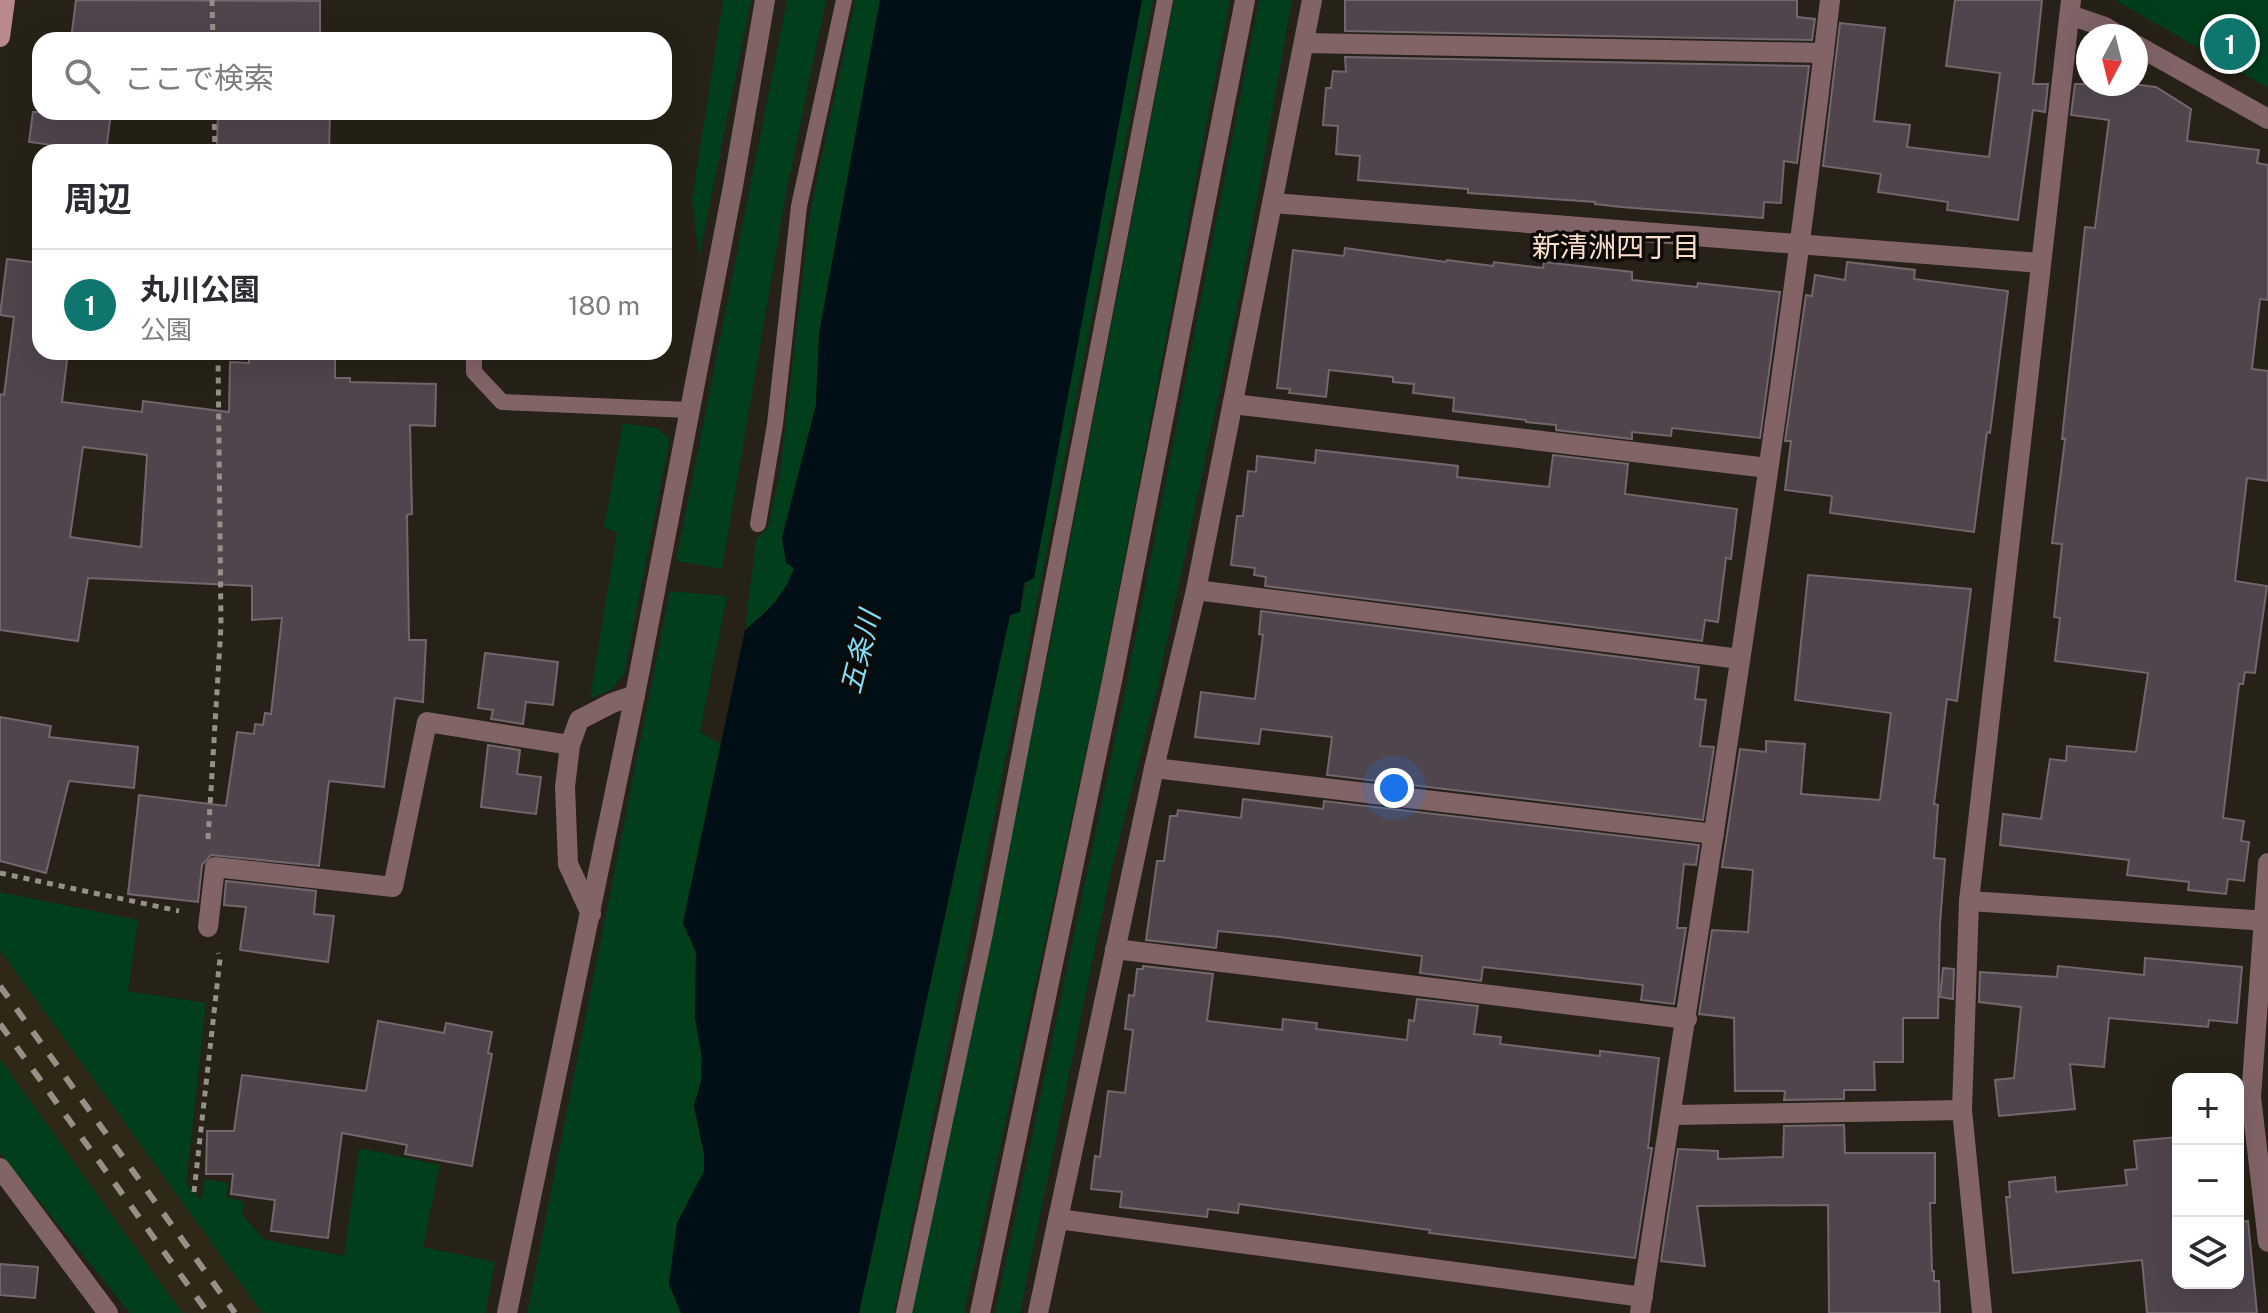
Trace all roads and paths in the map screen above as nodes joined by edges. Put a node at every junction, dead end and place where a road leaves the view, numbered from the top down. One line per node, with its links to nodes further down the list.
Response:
1 (5, 0): 12 (main road)
2 (212, 0): 11 (path)
3 (765, 0): 25 (street)
4 (844, 0): 27 (lane)
5 (1165, 0): 52 (lane)
6 (1245, 0): 53 (street)
7 (1312, 0): 13 (street)
8 (1830, 0): 15 (street)
9 (2070, 8): 10 (street); 21 (street)
10 (2099, 24)
11 (213, 32)
12 (0, 34)
13 (1304, 43): 15 (street); 19 (street)
14 (2148, 52): 16 (street)
15 (1824, 53): 20 (street)
16 (2268, 119)
17 (214, 120): 18 (path)
18 (215, 144)
19 (1273, 203): 20 (street); 24 (street)
20 (1802, 245): 21 (street); 26 (street)
21 (2040, 263): 37 (street)
22 (218, 360): 35 (path)
23 (474, 360): 25 (lane)
24 (1233, 404): 26 (street); 28 (street)
25 (689, 410): 30 (street)
26 (1768, 468): 29 (street)
27 (758, 524)
28 (1196, 590): 29 (street); 32 (street)
29 (1740, 659): 33 (street)
30 (635, 695): 31 (street); 38 (street)
31 (570, 745): 35 (street); 38 (street)
32 (1154, 768): 33 (street); 41 (street)
33 (1714, 834): 42 (street)
34 (2268, 863): 39 (street)
35 (215, 867): 40 (street)
36 (0, 873): 40 (path)
37 (1969, 901): 39 (street); 43 (street)
38 (591, 914): 51 (street)
39 (2265, 920): 48 (street)
40 (208, 927): 46 (path)
41 (1115, 949): 42 (street); 47 (street)
42 (1687, 1019): 44 (street)
43 (1962, 1110): 44 (street); 55 (street)
44 (1672, 1115): 49 (street)
45 (0, 1168): 50 (street)
46 (194, 1192)
47 (1058, 1219): 49 (street); 54 (street)
48 (2268, 1242)
49 (1641, 1305)
50 (108, 1313)
51 (507, 1313)
52 (904, 1313)
53 (980, 1313)
54 (1038, 1313)
55 (1982, 1313)

